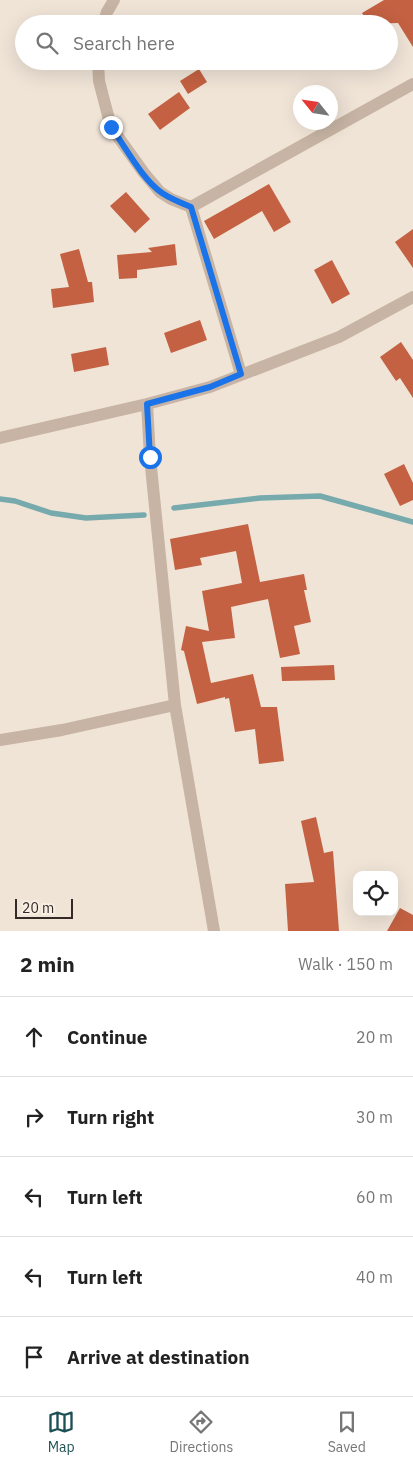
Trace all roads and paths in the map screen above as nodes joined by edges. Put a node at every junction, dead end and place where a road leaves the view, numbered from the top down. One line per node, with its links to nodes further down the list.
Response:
1 (114, 0): 2 (street)
2 (105, 15)
3 (98, 70): 5 (street)
4 (413, 84): 5 (street)
5 (191, 207): 7 (street)
6 (413, 297): 7 (street)
7 (241, 374): 8 (street)
8 (147, 404): 9 (street); 10 (street)
9 (0, 438)
10 (176, 705): 11 (street); 12 (street)
11 (0, 740)
12 (214, 931)

